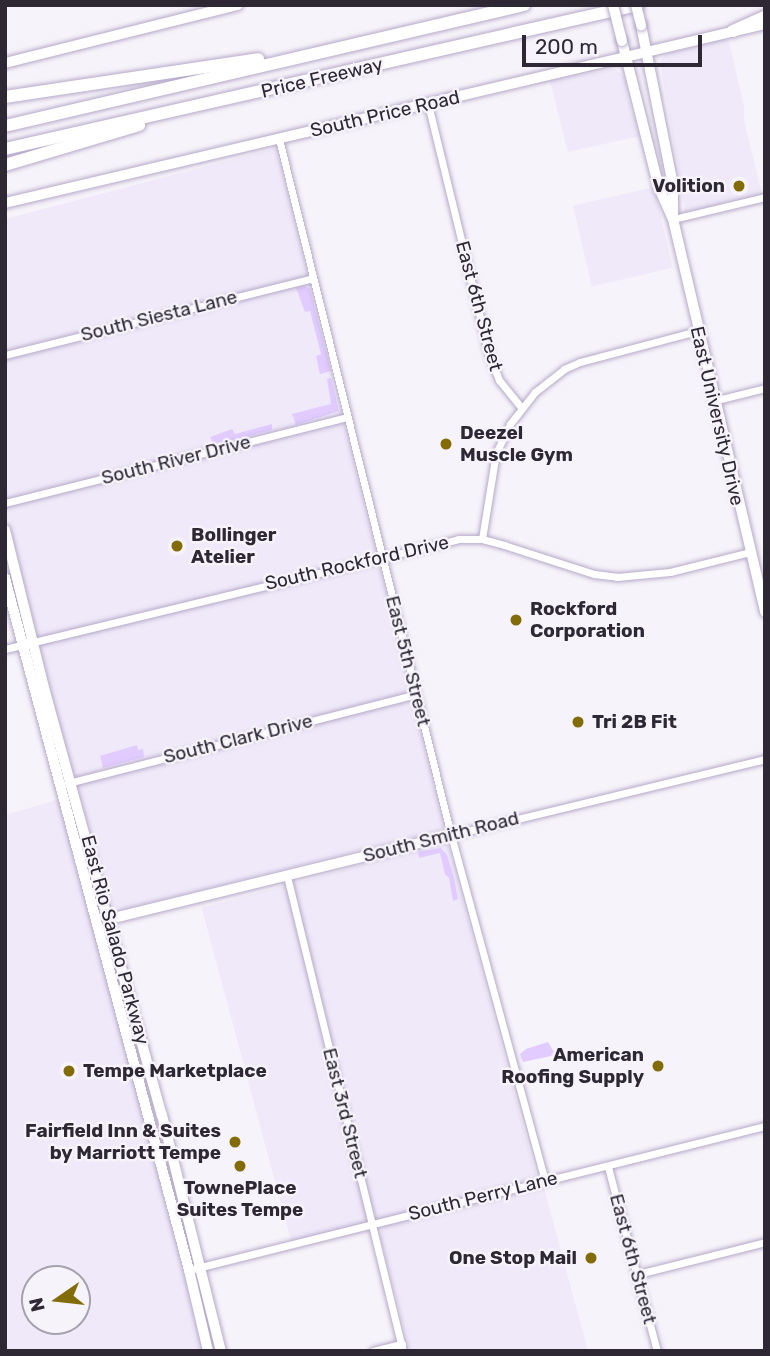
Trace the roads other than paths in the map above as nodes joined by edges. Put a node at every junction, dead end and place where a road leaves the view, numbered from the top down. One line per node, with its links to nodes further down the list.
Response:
1 (238, 5): 11 (main road)
2 (524, 5): 8 (highway, Price Freeway)
3 (613, 5): 10 (main road, East University Drive, bridge)
4 (637, 5): 9 (main road, East University Drive, bridge); 14 (highway, Price Freeway)
5 (765, 17): 7 (highway)
6 (765, 24): 7 (main road, South Price Road)
7 (733, 32): 9 (main road, South Price Road)
8 (334, 49): 12 (highway); 15 (highway, Price Freeway)
9 (647, 51): 10 (main road, South Price Road); 20 (main road, East University Drive)
10 (626, 57): 13 (main road, South Price Road); 16 (main road, East University Drive)
11 (5, 63)
12 (5, 97)
13 (428, 104): 17 (main road, South Price Road); 29 (street, East 6th Street)
14 (169, 114): 18 (highway, Price Freeway); 19 (highway)
15 (5, 126)
16 (645, 134): 20 (main road); 23 (main road, East University Drive)
17 (279, 139): 22 (main road, South Price Road); 24 (street, East 5th Street)
18 (5, 149)
19 (5, 165)
20 (673, 185): 23 (main road, East University Drive)
21 (765, 197): 23 (street)
22 (5, 203)
23 (673, 219): 25 (main road, East University Drive)
24 (313, 278): 26 (street, South Siesta Lane); 30 (street, East 5th Street)
25 (697, 331): 28 (main road, East University Drive); 29 (street)
26 (5, 355)
27 (765, 388): 28 (street)
28 (713, 401): 34 (main road, East University Drive)
29 (521, 407): 33 (street)
30 (347, 417): 31 (street, South River Drive); 35 (street, East 5th Street)
31 (5, 503)
32 (5, 530): 38 (main road, East Rio Salado Parkway)
33 (482, 539): 34 (street, South Rockford Drive); 35 (street, South Rockford Drive)
34 (750, 552): 37 (main road, East University Drive)
35 (382, 555): 38 (street, South Rockford Drive); 40 (street, East 5th Street)
36 (5, 578): 38 (main road, East Rio Salado Parkway)
37 (765, 612)
38 (28, 644): 39 (street, South Rockford Drive); 42 (main road, East Rio Salado Parkway); 43 (main road, East Rio Salado Parkway)
39 (5, 649)
40 (416, 694): 42 (street, South Clark Drive); 44 (street, East 5th Street)
41 (765, 759): 44 (street, South Smith Road)
42 (72, 782): 43 (street, South Clark Drive); 46 (main road, East Rio Salado Parkway)
43 (60, 785): 47 (main road, East Rio Salado Parkway)
44 (451, 835): 45 (main road, South Smith Road); 50 (street, East 5th Street)
45 (287, 876): 46 (main road, South Smith Road); 51 (street, East 3rd Street)
46 (112, 918): 47 (street, South Smith Road); 53 (main road, East Rio Salado Parkway)
47 (97, 922): 54 (main road, East Rio Salado Parkway)
48 (765, 1126): 49 (street, South Perry Lane)
49 (608, 1167): 50 (street, South Perry Lane); 55 (street, East 6th Street)
50 (545, 1181): 51 (street, South Perry Lane)
51 (372, 1223): 53 (street, South Perry Lane); 56 (street, East 3rd Street)
52 (765, 1242): 55 (street)
53 (201, 1267): 54 (street, South Perry Lane); 58 (main road, East Rio Salado Parkway)
54 (189, 1270): 57 (main road, East Rio Salado Parkway)
55 (638, 1274): 60 (street, East 6th Street)
56 (402, 1347): 59 (street)
57 (208, 1351)
58 (221, 1351)
59 (373, 1351)
60 (657, 1351)

